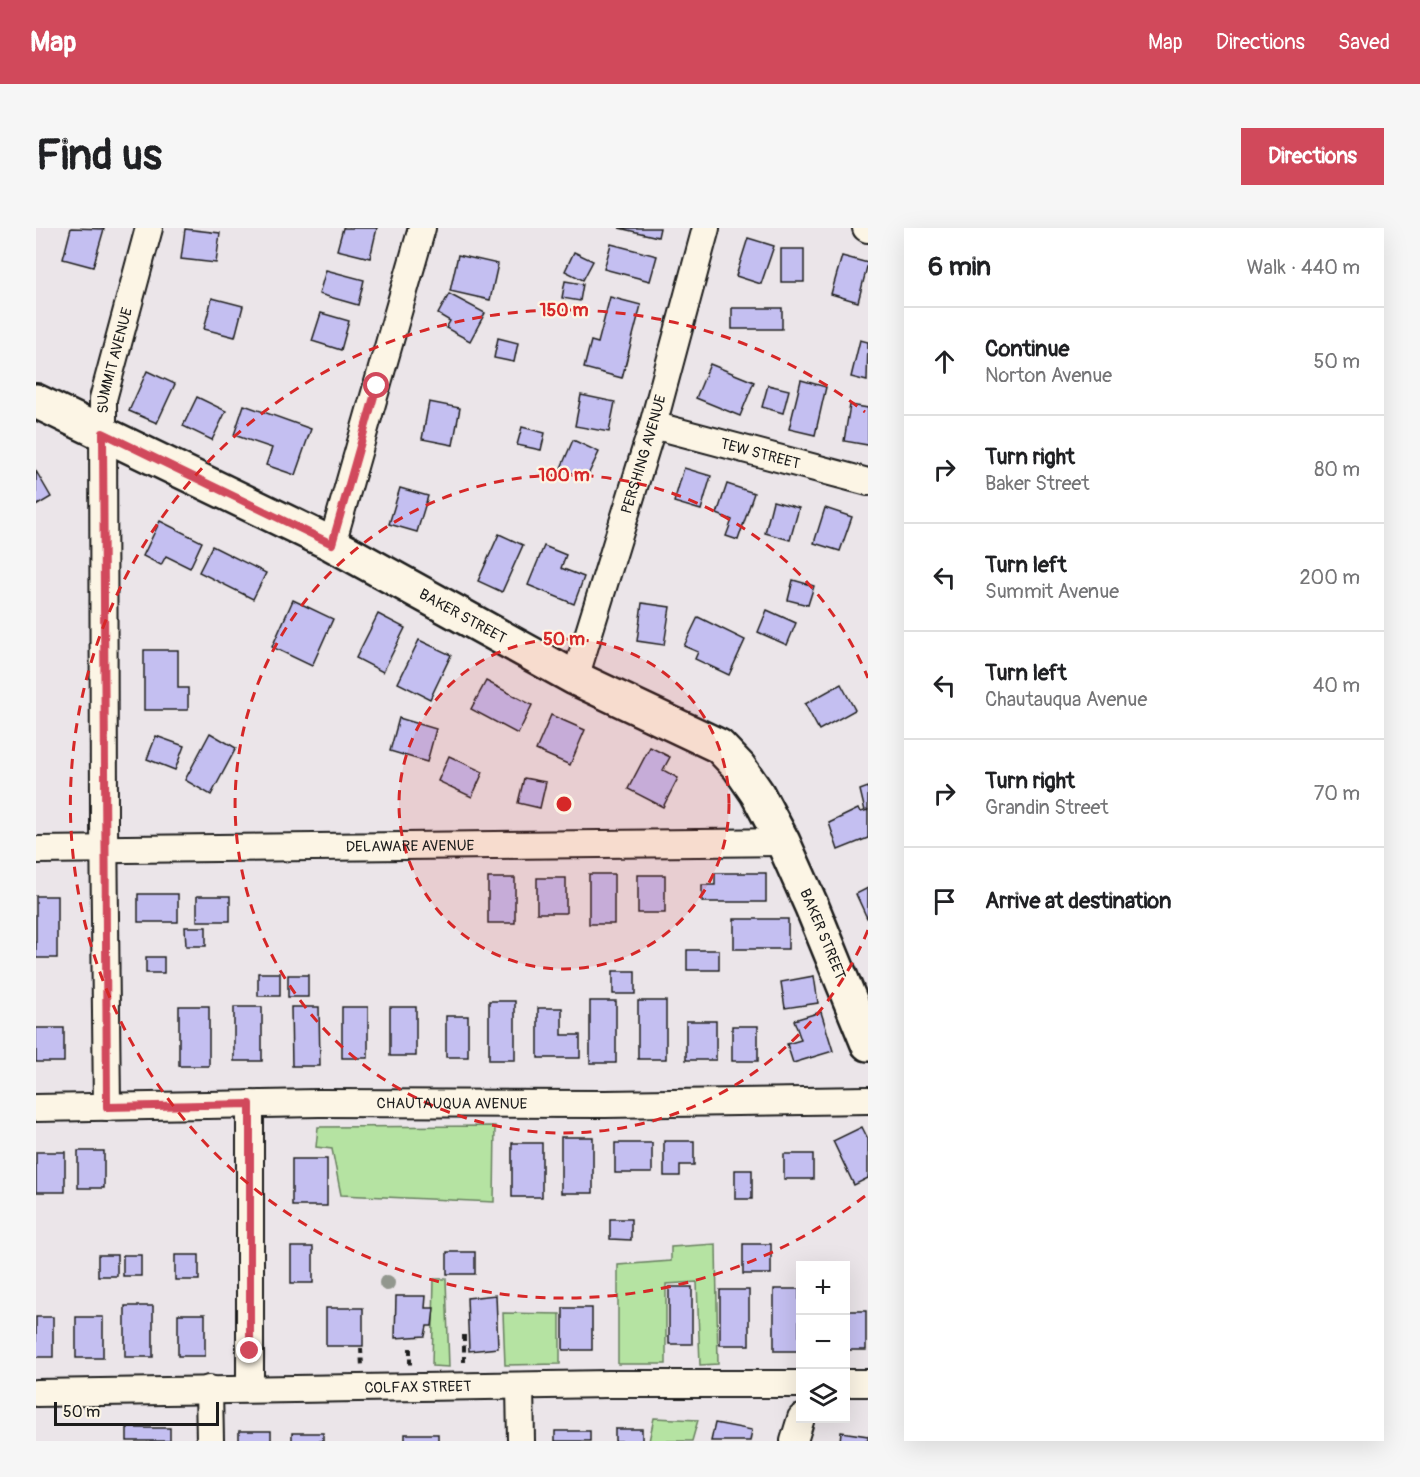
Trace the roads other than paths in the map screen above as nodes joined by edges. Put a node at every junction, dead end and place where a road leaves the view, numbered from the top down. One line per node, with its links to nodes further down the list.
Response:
1 (149, 228): 6 (street, SUMMIT AVENUE)
2 (422, 228): 8 (street)
3 (706, 228): 5 (street, PERSHING AVENUE)
4 (36, 401): 6 (street, BAKER STREET)
5 (653, 425): 7 (street, TEW STREET); 9 (street, PERSHING AVENUE)
6 (103, 433): 8 (street, BAKER STREET); 12 (street, SUMMIT AVENUE)
7 (868, 483)
8 (332, 544): 9 (street, BAKER STREET)
9 (575, 678): 10 (street, BAKER STREET)
10 (783, 842): 12 (street, DELAWARE AVENUE); 13 (street, BAKER STREET)
11 (36, 850): 12 (street, DELAWARE AVENUE)
12 (104, 850): 16 (street, SUMMIT AVENUE)
13 (868, 1042)
14 (868, 1100): 15 (street, CHAUTAUQUA AVENUE)
15 (250, 1104): 16 (street, CHAUTAUQUA AVENUE); 23 (street)
16 (107, 1107): 17 (street, CHAUTAUQUA AVENUE)
17 (36, 1108)
18 (850, 1383): 19 (street)
19 (868, 1383)
20 (796, 1384): 21 (street, COLFAX STREET)
21 (520, 1386): 23 (street, COLFAX STREET); 27 (street)
22 (209, 1389): 23 (street, COLFAX STREET); 24 (street, COLFAX STREET); 26 (street)
23 (250, 1389)
24 (36, 1393)
25 (800, 1423): 28 (street)
26 (210, 1441)
27 (521, 1441)
28 (794, 1441)

